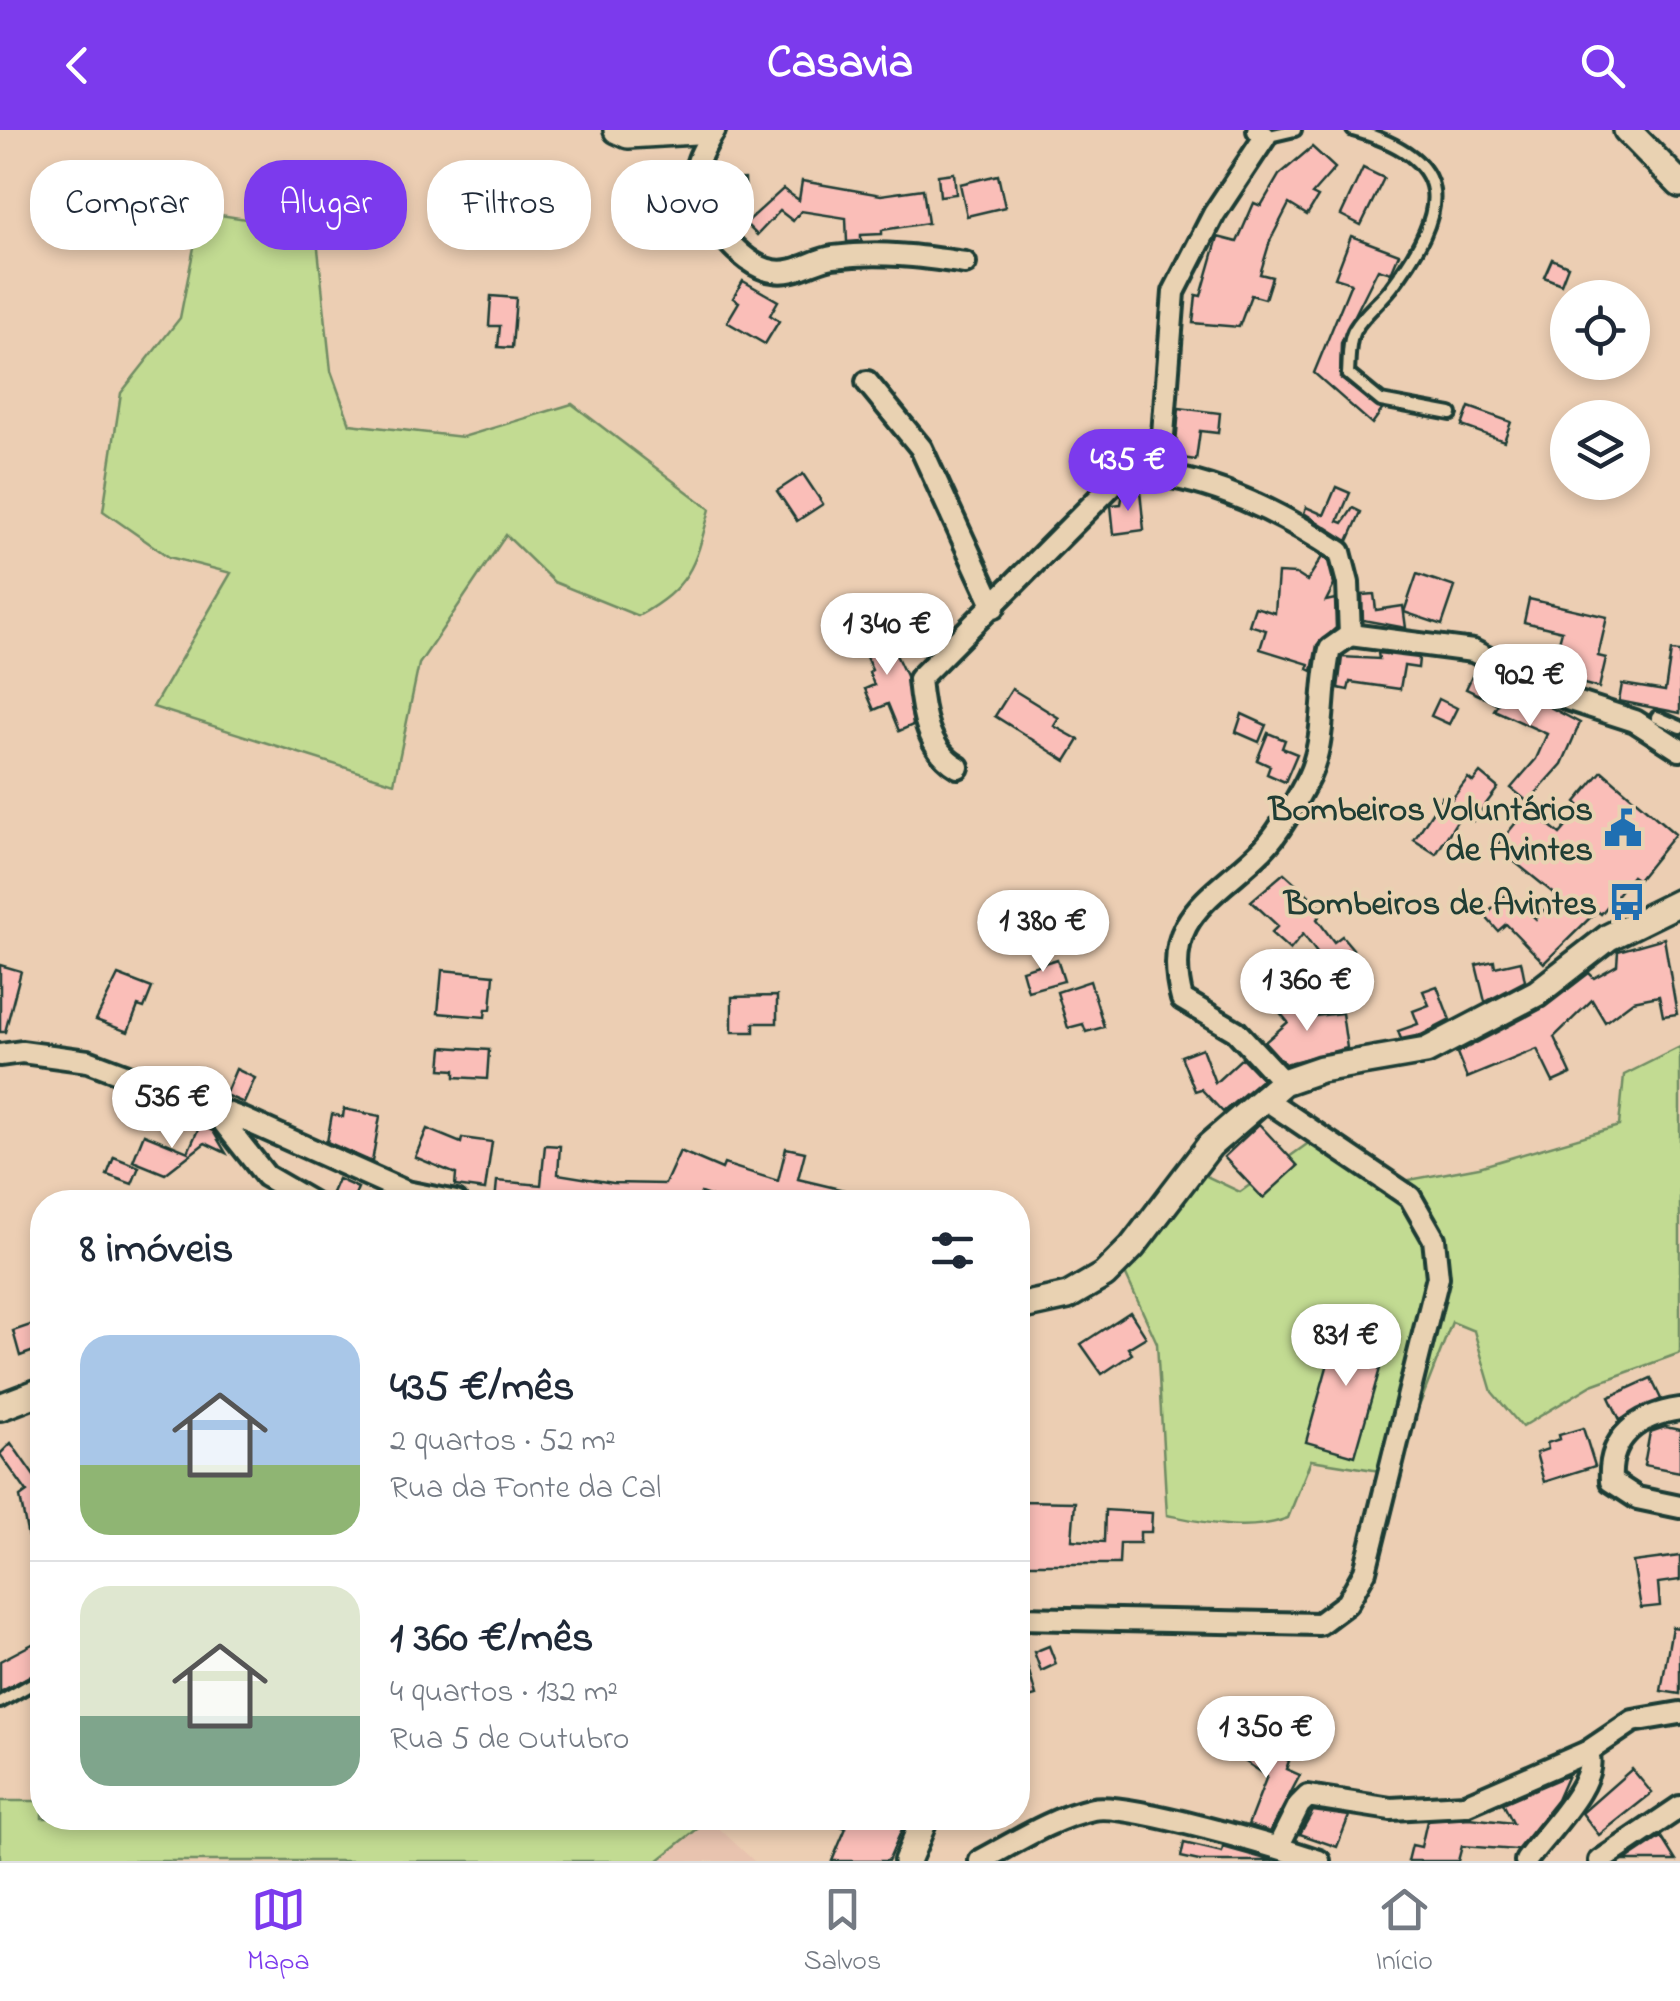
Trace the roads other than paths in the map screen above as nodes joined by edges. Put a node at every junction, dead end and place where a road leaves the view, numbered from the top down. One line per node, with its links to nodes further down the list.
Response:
1 (617, 130): 2 (street)
2 (713, 130): 8 (street)
3 (1295, 130): 6 (lane)
4 (1353, 130): 10 (lane)
5 (1627, 130): 7 (street)
6 (1261, 134): 11 (street)
7 (1680, 184)
8 (965, 263)
9 (867, 382): 12 (street)
10 (1451, 414)
11 (1168, 476): 12 (street); 13 (street)
12 (994, 607): 17 (street)
13 (1350, 635): 16 (street); 20 (street)
14 (1657, 717): 15 (lane)
15 (1680, 727)
16 (1680, 750)
17 (958, 767)
18 (1680, 902): 20 (street)
19 (0, 1054): 21 (street)
20 (1272, 1089): 24 (street); 29 (street)
21 (212, 1108): 22 (street); 23 (street)
22 (290, 1190)
23 (401, 1190)
24 (1030, 1309)
25 (30, 1396): 26 (street)
26 (0, 1407)
27 (1680, 1410): 28 (street)
28 (1680, 1507)
29 (1030, 1618)
30 (30, 1685): 31 (lane)
31 (0, 1702)
32 (1680, 1713): 33 (street)
33 (1587, 1752): 36 (street); 40 (street)
34 (1680, 1807): 41 (street)
35 (920, 1830): 37 (street)
36 (1278, 1847): 38 (street); 39 (street)
37 (907, 1861)
38 (980, 1861)
39 (1319, 1861)
40 (1526, 1861)
41 (1600, 1861)

